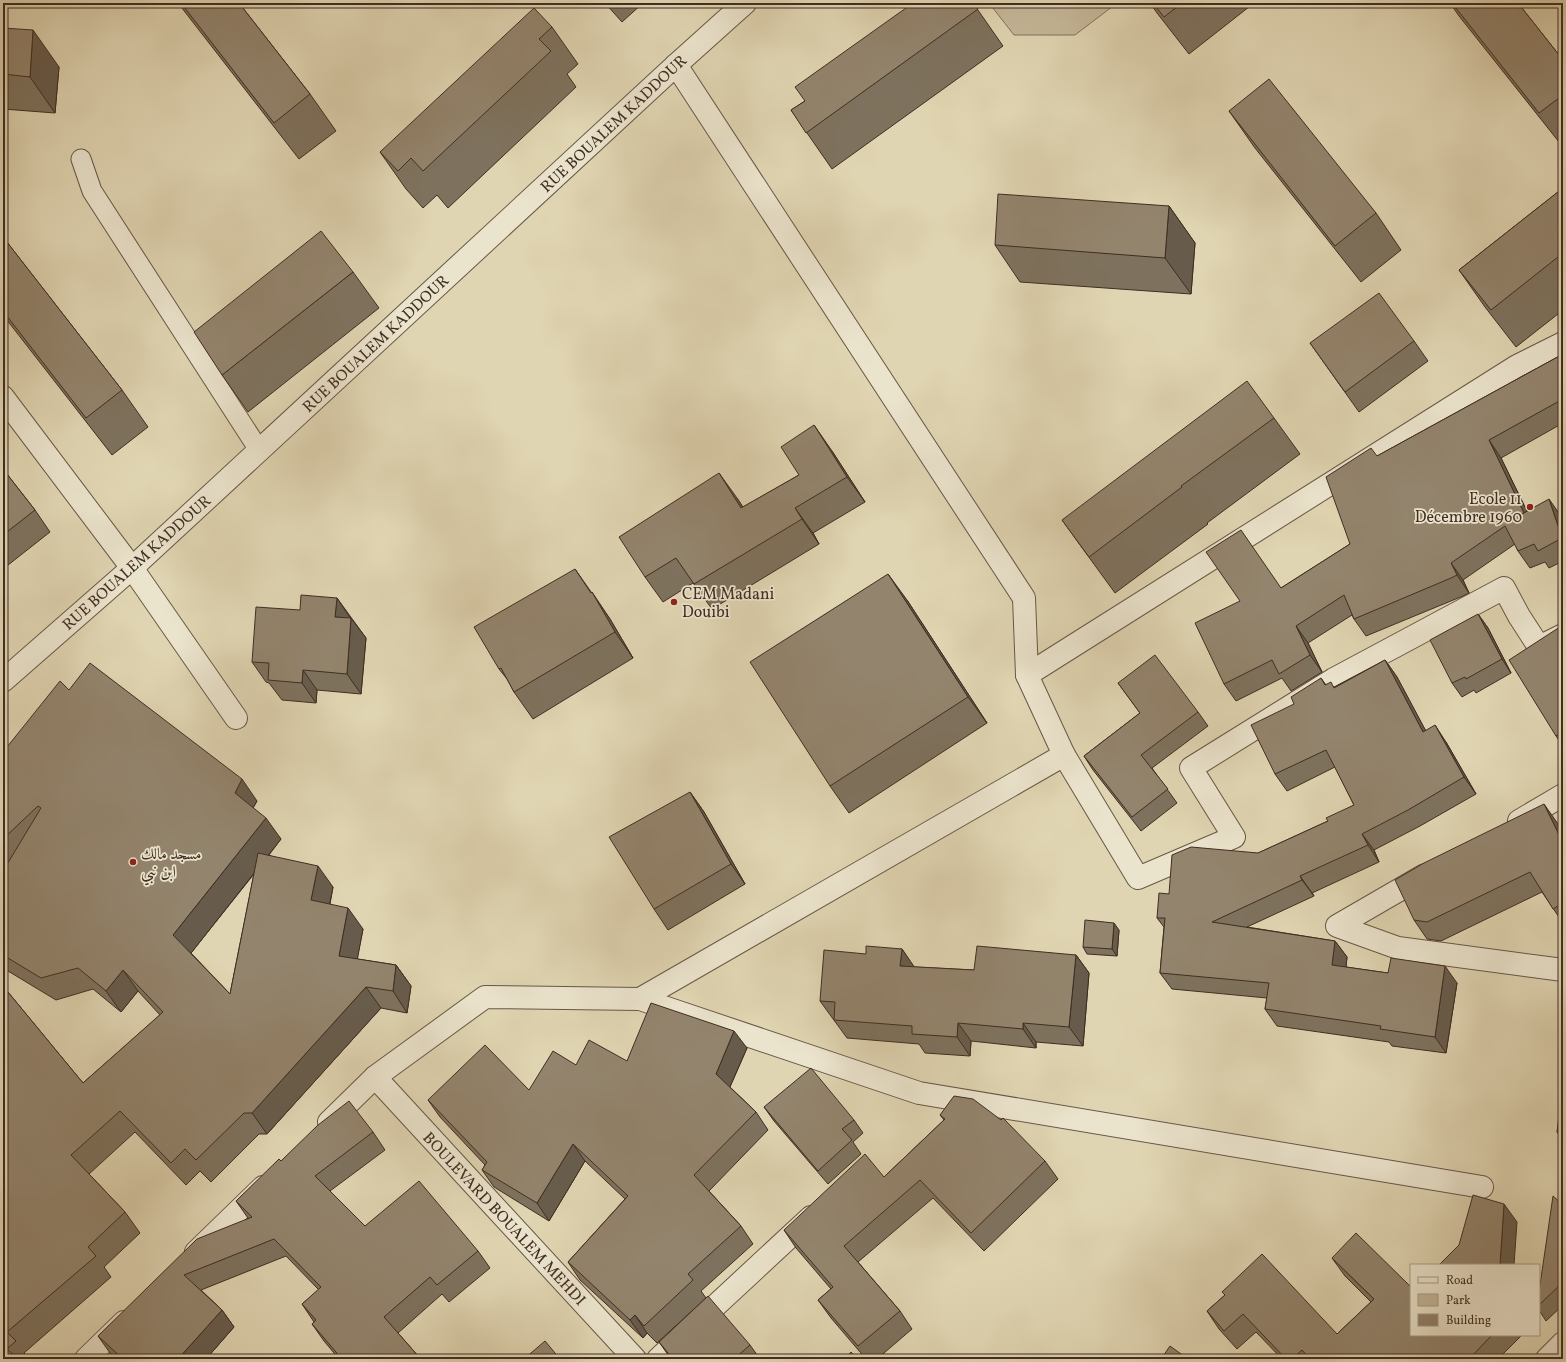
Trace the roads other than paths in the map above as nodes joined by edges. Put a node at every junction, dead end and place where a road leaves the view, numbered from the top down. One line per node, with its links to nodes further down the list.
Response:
1 (745, 3): 2 (street, RUE BOUALEM KADDOUR)
2 (676, 65): 6 (street, RUE BOUALEM KADDOUR); 9 (street)
3 (81, 159): 6 (lane)
4 (1563, 343): 9 (street)
5 (3, 397): 7 (street)
6 (259, 450): 7 (street, RUE BOUALEM KADDOUR)
7 (132, 568): 10 (street, RUE BOUALEM KADDOUR); 11 (street)
8 (1563, 635): 12 (street)
9 (1027, 675): 12 (street)
10 (3, 681)
11 (236, 718)
12 (1064, 754): 17 (street)
13 (1563, 795): 14 (street)
14 (1501, 831)
15 (1440, 867): 16 (street)
16 (1563, 970)
17 (640, 999): 18 (street); 21 (street)
18 (376, 1077): 19 (street); 27 (street, BOULEVARD BOUALEM MEHDI)
19 (313, 1138)
20 (279, 1171): 23 (street)
21 (1482, 1187)
22 (827, 1202): 28 (street)
23 (182, 1265)
24 (137, 1309): 26 (street)
25 (1563, 1343): 29 (street)
26 (86, 1359)
27 (634, 1359)
28 (658, 1359)
29 (1547, 1359)

